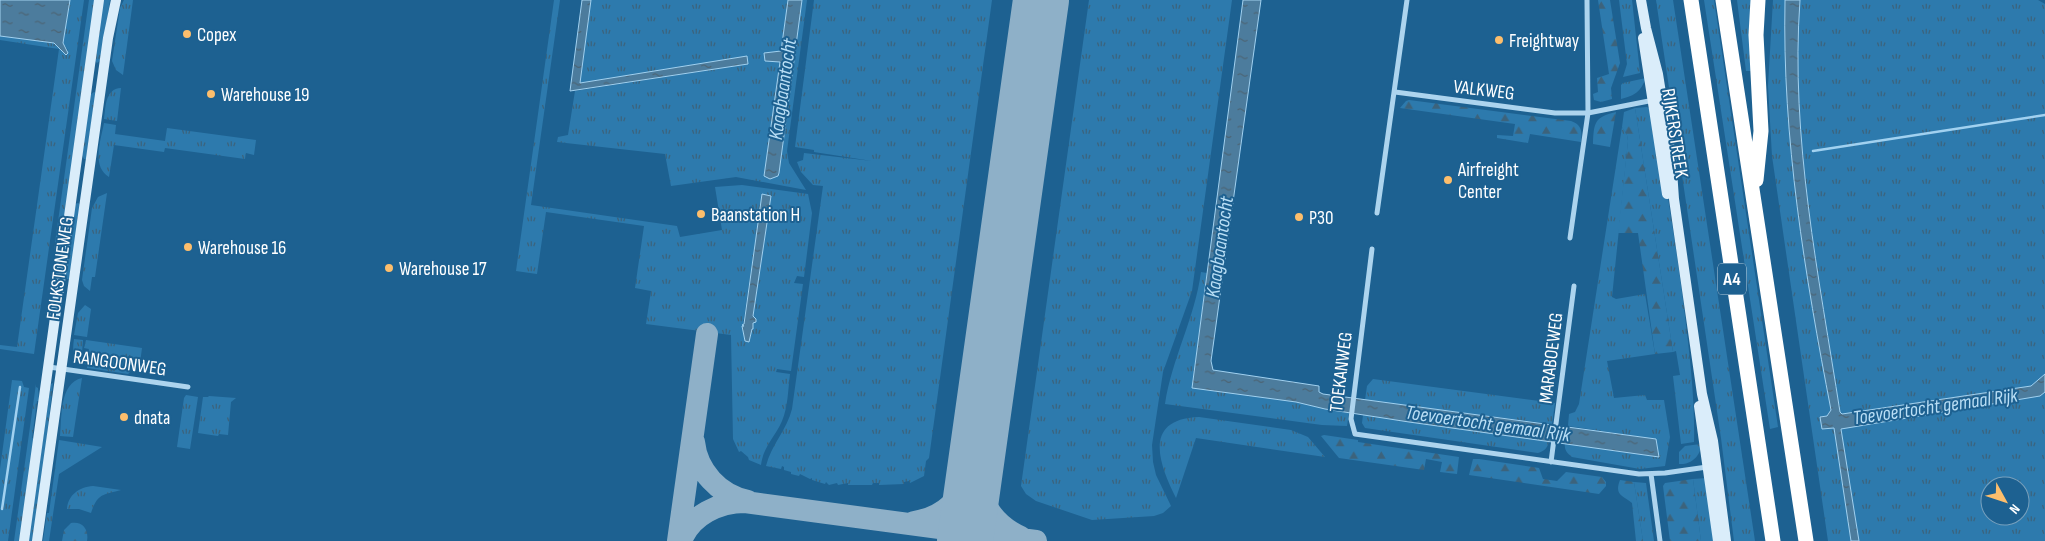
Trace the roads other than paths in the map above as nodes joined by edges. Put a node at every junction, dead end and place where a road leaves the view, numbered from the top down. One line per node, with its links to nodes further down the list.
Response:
1 (99, 0): 20 (street, FOLKSTONEWEG)
2 (116, 0): 21 (street, FOLKSTONEWEG)
3 (1407, 0): 12 (street)
4 (1587, 0): 14 (street)
5 (1636, 0): 13 (street, RIJKERSTREEK)
6 (1641, 0): 13 (street, RIJKERSTREEK)
7 (1690, 0): 31 (highway, A4)
8 (1723, 0): 15 (highway, A4)
9 (1758, 0): 11 (highway, A4)
10 (1767, 0): 11 (highway, A4)
11 (1757, 67): 15 (highway, A4)
12 (1395, 92): 14 (street, VALKWEG); 16 (street)
13 (1657, 99): 14 (street, VALKWEG); 24 (street, RIJKERSTREEK)
14 (1588, 113): 17 (street)
15 (1753, 202): 32 (highway, A4)
16 (1377, 213)
17 (1570, 238)
18 (1372, 249): 23 (street, TOEKANWEG)
19 (1574, 286): 23 (street, MARABOEWEG)
20 (48, 367): 21 (street, RANGOONWEG); 26 (street, FOLKSTONEWEG)
21 (62, 369): 22 (street, RANGOONWEG); 27 (street, FOLKSTONEWEG)
22 (188, 386)
23 (1551, 462): 25 (street, TOEKANWEG)
24 (1712, 466): 25 (street, TOEKANWEG); 29 (street, RIJKERSTREEK); 30 (street, RIJKERSTREEK)
25 (1651, 474): 28 (street)
26 (24, 541)
27 (37, 541)
28 (1660, 541)
29 (1718, 541)
30 (1726, 541)
31 (1773, 541)
32 (1806, 541)

